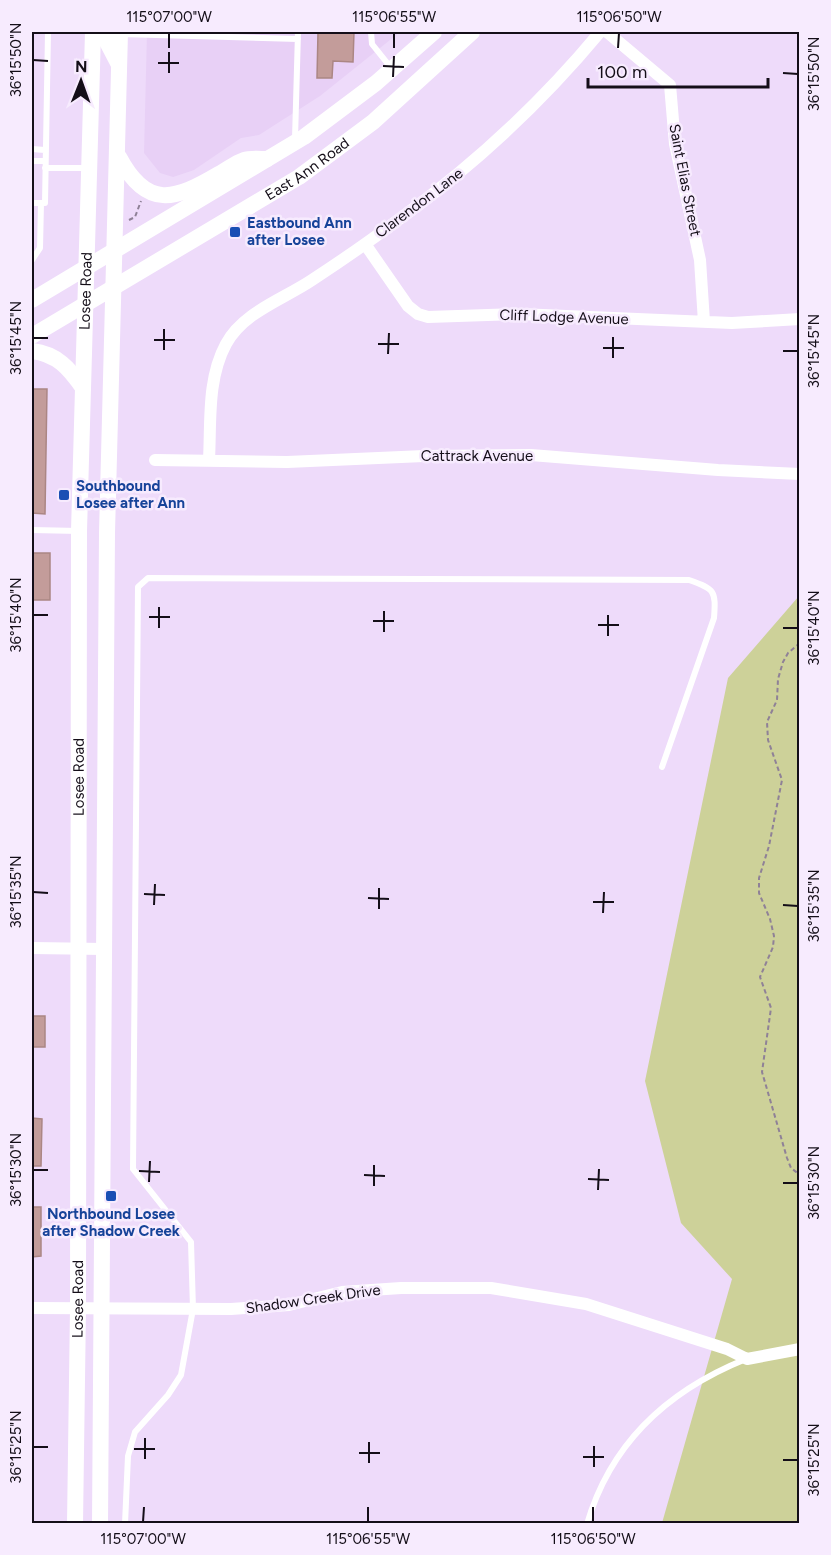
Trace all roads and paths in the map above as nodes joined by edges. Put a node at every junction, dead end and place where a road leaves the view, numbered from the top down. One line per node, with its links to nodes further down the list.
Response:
1 (48, 32): 16 (lane)
2 (93, 32): 21 (main road, Losee Road)
3 (115, 32): 10 (lane); 17 (main road, Losee Road)
4 (298, 32): 11 (lane)
5 (371, 32): 12 (lane)
6 (434, 32): 12 (main road, East Ann Road)
7 (472, 32): 13 (main road, East Ann Road)
8 (600, 32): 26 (street, Clarendon Lane)
9 (607, 32): 34 (street, Saint Elias Street)
10 (232, 34): 11 (lane)
11 (298, 39): 14 (lane)
12 (392, 69): 13 (main road); 14 (main road, East Ann Road)
13 (410, 90): 30 (main road, East Ann Road)
14 (295, 143): 18 (main road, East Ann Road)
15 (32, 150): 16 (lane)
16 (45, 150): 20 (lane)
17 (118, 155): 18 (main road); 27 (main road, Losee Road)
18 (271, 158): 27 (main road, East Ann Road)
19 (32, 161): 20 (lane)
20 (45, 164): 21 (lane); 24 (lane)
21 (90, 169): 29 (main road, Losee Road)
22 (143, 196): 25 (path)
23 (32, 203): 24 (lane)
24 (41, 203): 28 (lane)
25 (129, 220)
26 (365, 244): 34 (street, Cliff Lodge Avenue); 39 (street, Clarendon Lane)
27 (116, 250): 29 (main road, East Ann Road); 30 (main road, Losee Road)
28 (32, 260)
29 (87, 267): 31 (main road, East Ann Road); 32 (main road, Losee Road)
30 (114, 285): 32 (main road, East Ann Road); 47 (main road, Losee Road)
31 (32, 300)
32 (86, 302): 35 (main road, East Ann Road); 37 (main road, Losee Road)
33 (800, 319): 34 (street, Cliff Lodge Avenue)
34 (704, 322)
35 (32, 336)
36 (32, 351): 37 (main road)
37 (83, 388): 42 (main road, Losee Road)
38 (155, 460): 39 (street, Cattrack Avenue)
39 (209, 460): 40 (street, Cattrack Avenue)
40 (800, 474)
41 (32, 530): 42 (lane)
42 (79, 531): 46 (main road, Losee Road)
43 (800, 643): 48 (path)
44 (662, 767): 52 (lane)
45 (32, 948): 46 (street)
46 (77, 949): 47 (street); 50 (main road, Losee Road)
47 (104, 949): 51 (main road, Losee Road)
48 (800, 1175)
49 (32, 1308): 50 (street, Shadow Creek Drive)
50 (78, 1308): 51 (street, Shadow Creek Drive); 55 (main road, Losee Road)
51 (103, 1309): 52 (street, Shadow Creek Drive); 56 (main road, Losee Road)
52 (193, 1309): 54 (street, Shadow Creek Drive); 57 (lane)
53 (800, 1349): 54 (street)
54 (747, 1359): 58 (lane)
55 (75, 1524)
56 (100, 1524)
57 (125, 1524)
58 (587, 1524)

